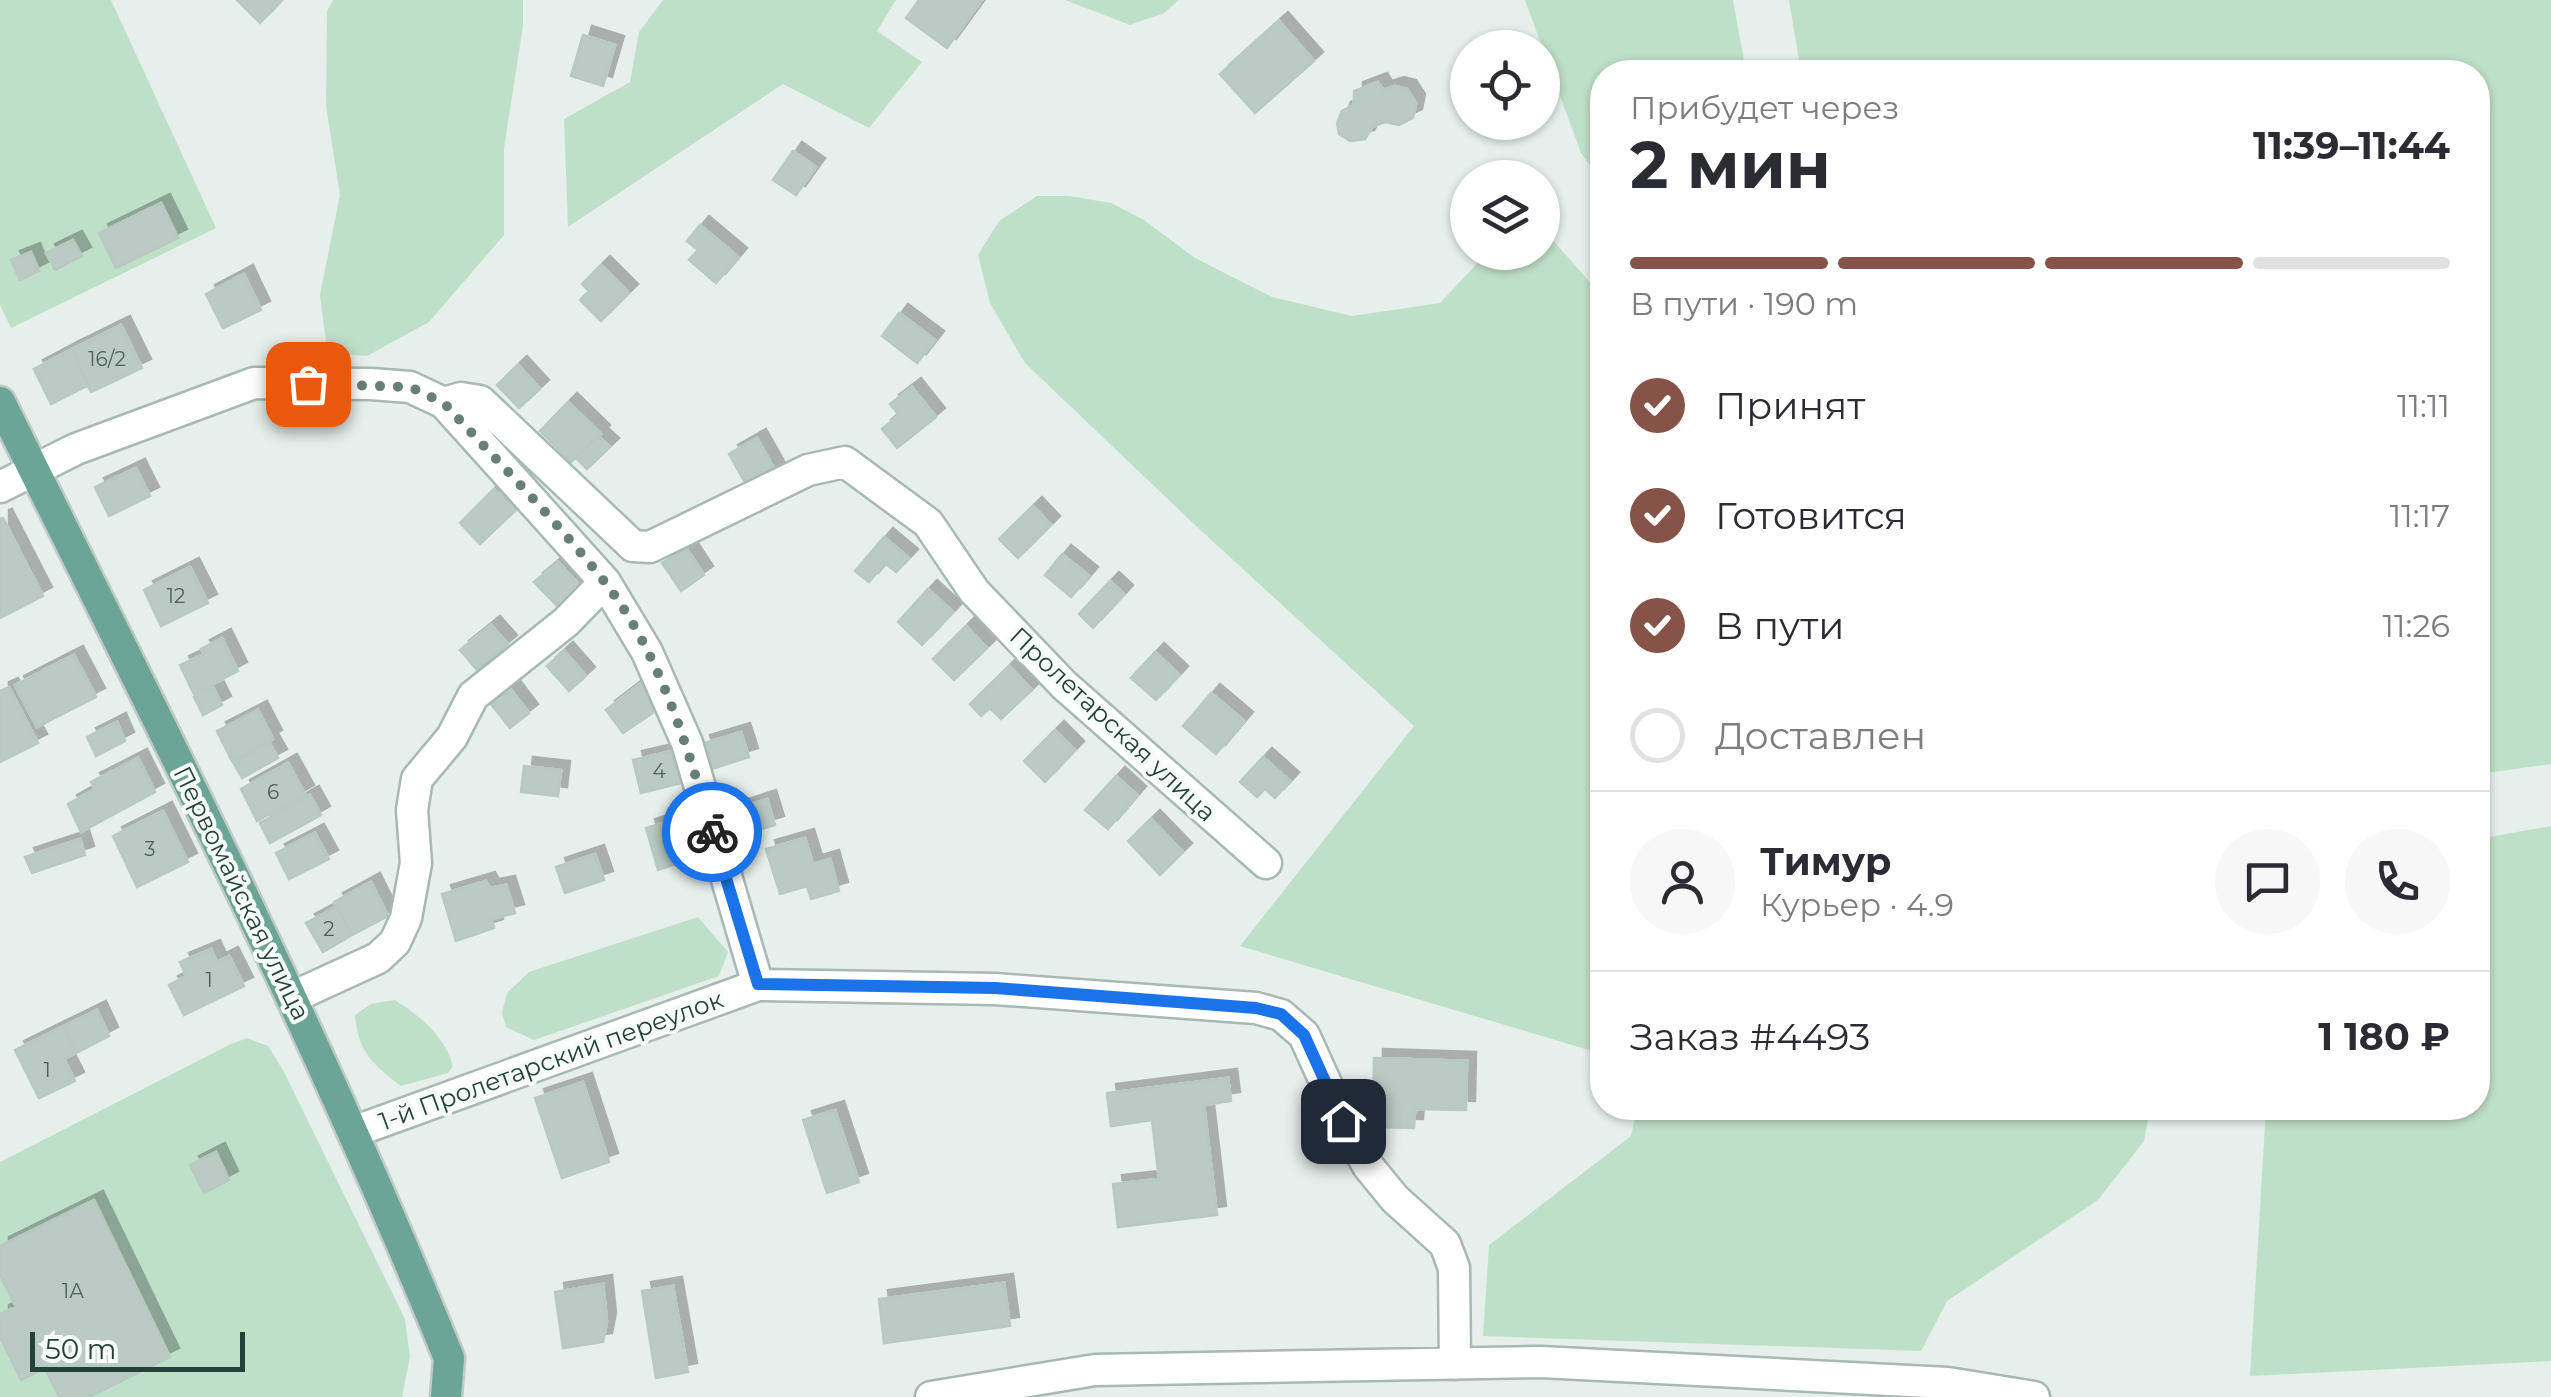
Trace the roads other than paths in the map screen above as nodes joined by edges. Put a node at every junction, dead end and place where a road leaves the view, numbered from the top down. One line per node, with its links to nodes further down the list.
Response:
1 (0, 402): 3 (main road, Первомайская улица)
2 (444, 403): 3 (street, Пролетарская улица); 5 (street); 6 (street, Пролетарская улица)
3 (34, 470): 4 (street, Пролетарская улица); 8 (main road, Первомайская улица)
4 (0, 486)
5 (605, 582): 7 (street); 8 (street)
6 (1266, 863)
7 (758, 984): 9 (street, 1-й Пролетарский переулок); 10 (street, 1-й Пролетарский переулок)
8 (292, 997): 9 (main road, Первомайская улица)
9 (353, 1132): 11 (main road, Первомайская улица)
10 (1456, 1364): 12 (street); 13 (street)
11 (446, 1397)
12 (931, 1397)
13 (2034, 1397)

